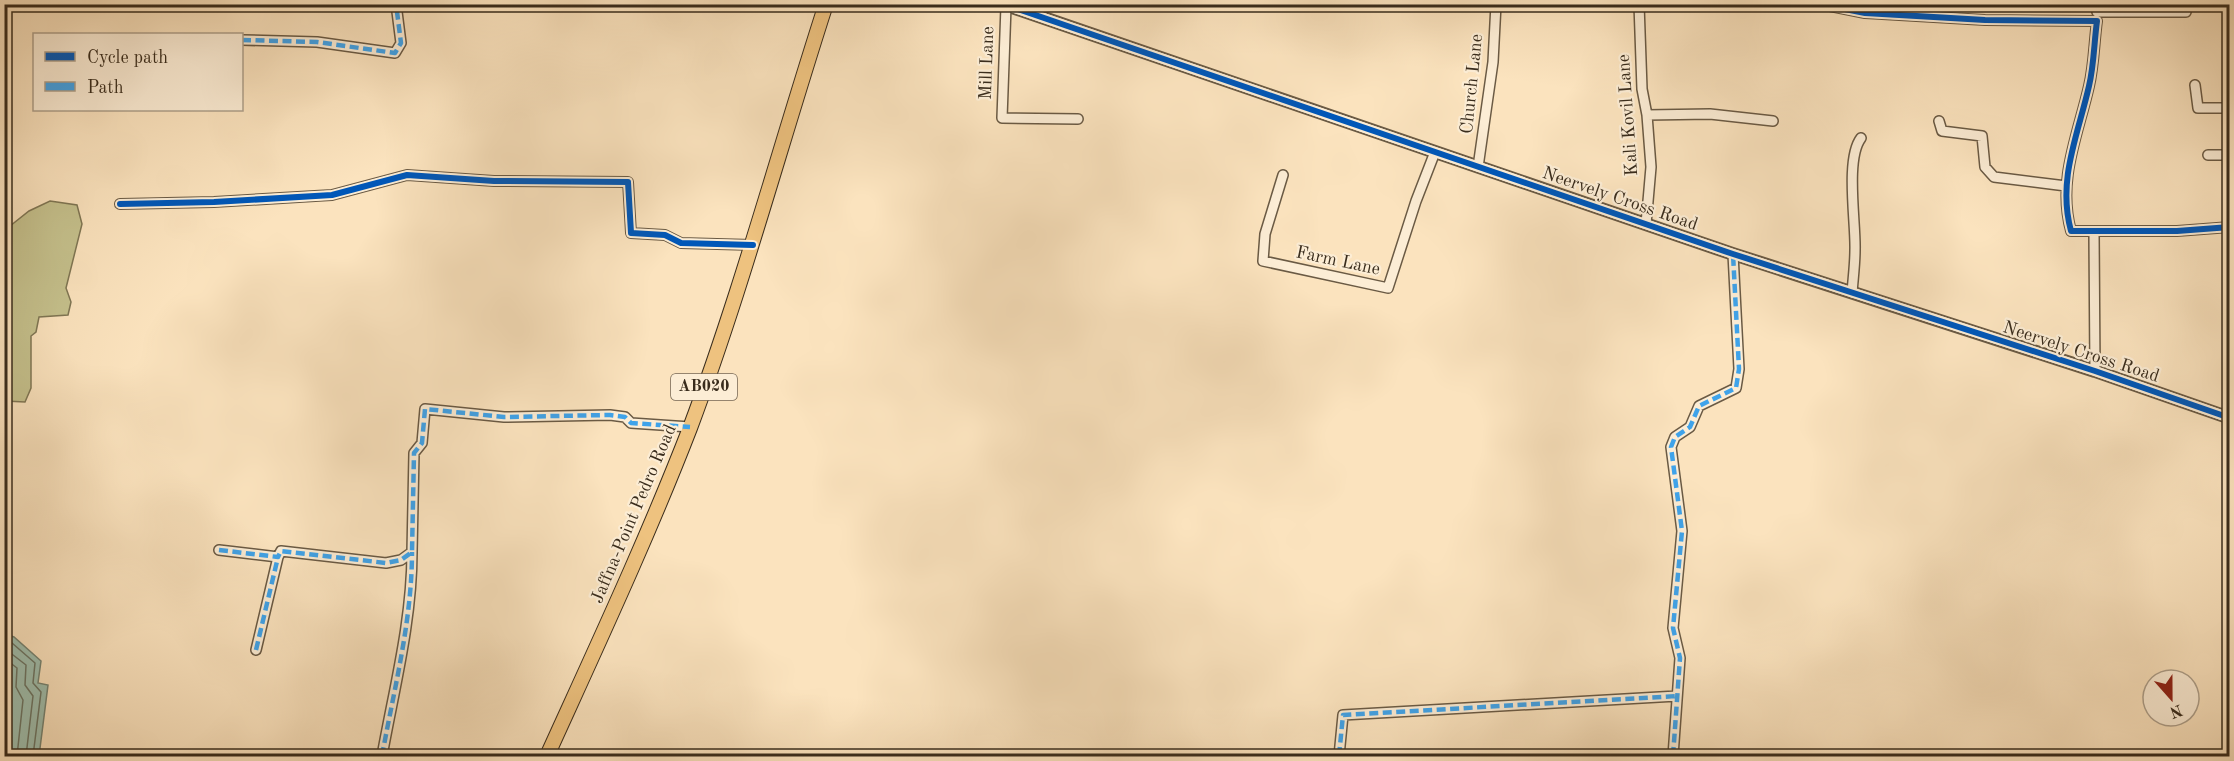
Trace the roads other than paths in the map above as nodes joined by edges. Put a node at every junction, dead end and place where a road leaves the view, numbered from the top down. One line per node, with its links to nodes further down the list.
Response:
1 (396, 4): 9 (street)
2 (826, 4): 27 (main road, Jaffna-Point Pedro Road / AB020)
3 (1496, 4): 20 (street, Church Lane)
4 (1639, 4): 12 (street, Kali Kovil Lane)
5 (1820, 4): 8 (street)
6 (1004, 5): 13 (street, Mill Lane); 17 (street, Neervely Cross Road)
7 (2186, 12): 8 (street)
8 (2097, 13): 22 (street)
9 (243, 39)
10 (2195, 85): 11 (street)
11 (2229, 108)
12 (1647, 115): 14 (street); 24 (street, Kali Kovil Lane)
13 (1078, 119)
14 (1773, 121)
15 (1939, 121): 22 (street)
16 (1861, 138): 29 (street)
17 (1435, 152): 20 (street, Neervely Cross Road); 21 (street, Farm Lane)
18 (2208, 155): 19 (street)
19 (2229, 156)
20 (1479, 167): 24 (street, Neervely Cross Road)
21 (1283, 175)
22 (2066, 186): 26 (street)
23 (120, 204): 27 (street)
24 (1646, 224): 28 (street, Neervely Cross Road)
25 (2229, 227): 26 (street)
26 (2094, 233): 30 (street)
27 (753, 245): 32 (main road, Jaffna-Point Pedro Road / AB020)
28 (1733, 254): 29 (street, Neervely Cross Road); 37 (street)
29 (1852, 293): 30 (street, Neervely Cross Road)
30 (2095, 371): 31 (street, Neervely Cross Road)
31 (2229, 418)
32 (690, 428): 34 (street); 39 (main road, Jaffna-Point Pedro Road / AB020)
33 (219, 550): 35 (street)
34 (412, 552): 35 (street); 38 (street)
35 (278, 557): 36 (street)
36 (256, 650)
37 (1677, 696): 40 (street); 41 (street)
38 (382, 756)
39 (548, 756)
40 (1340, 756)
41 (1673, 756)

